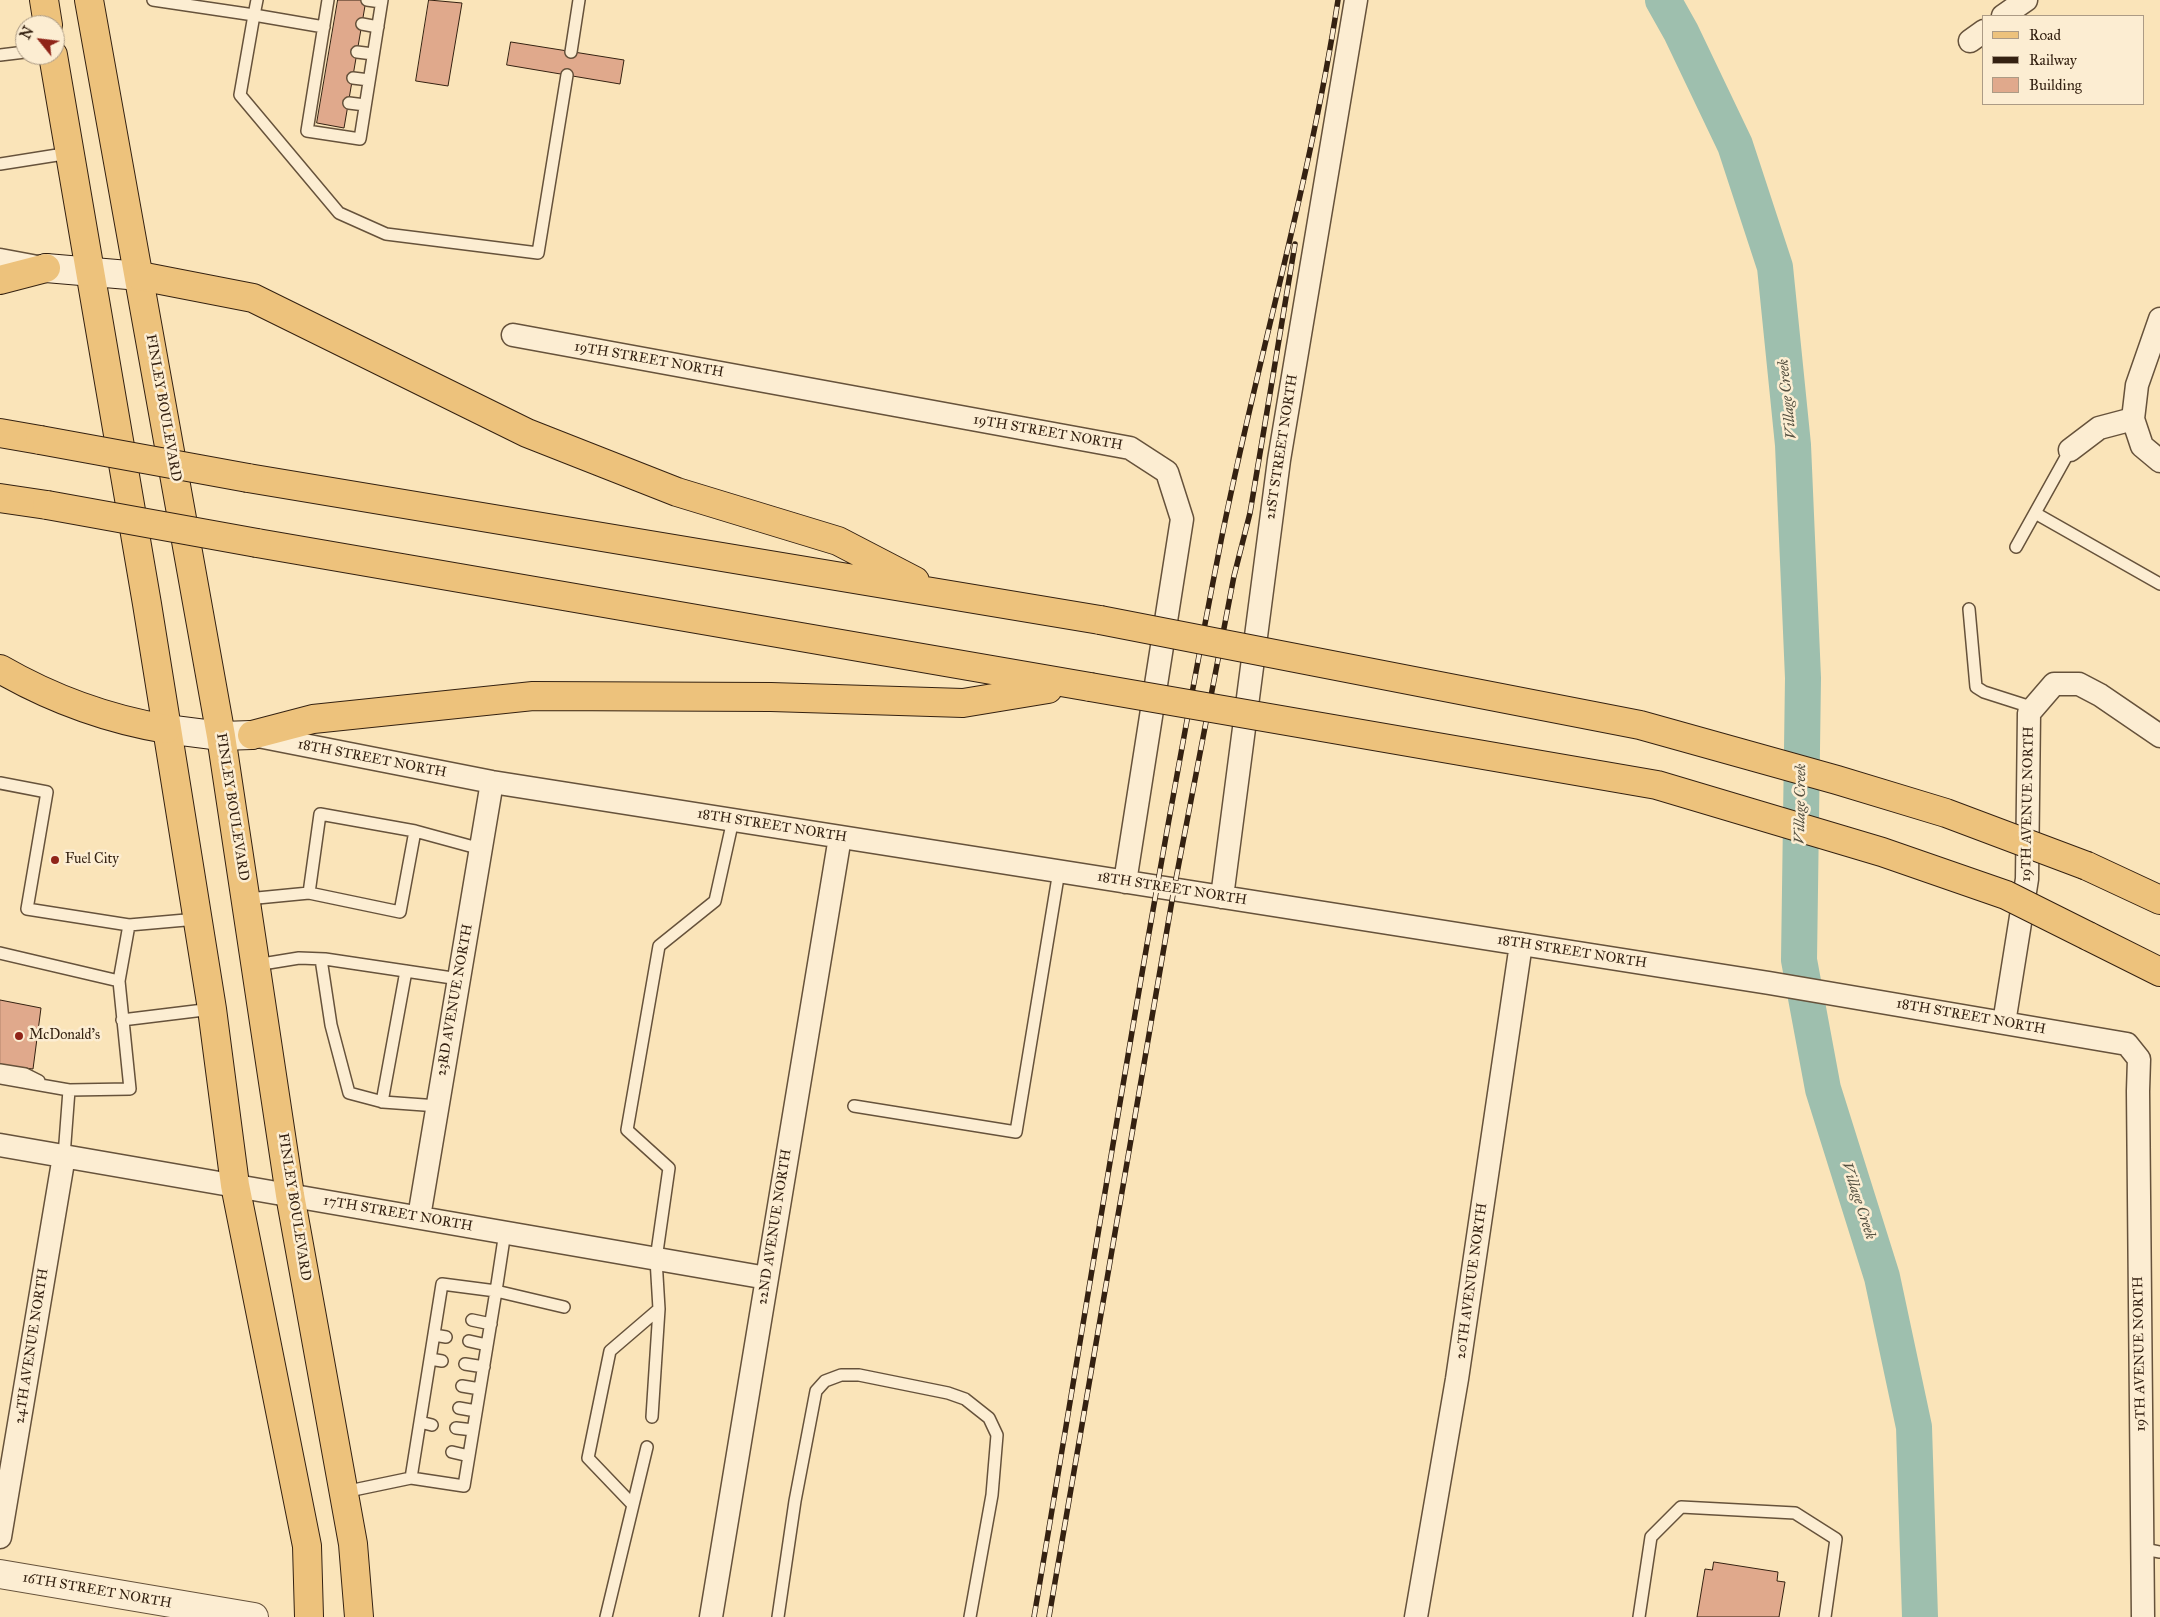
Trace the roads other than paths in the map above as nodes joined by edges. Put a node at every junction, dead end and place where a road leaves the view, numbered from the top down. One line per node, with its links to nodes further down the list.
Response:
1 (44, 0): 11 (main road)
2 (89, 0): 33 (main road, FINLEY BOULEVARD)
3 (153, 0): 12 (lane)
4 (257, 0): 12 (lane)
5 (328, 0): 14 (lane)
6 (367, 0): 10 (lane)
7 (579, 0): 18 (lane)
8 (1356, 0): 63 (street, 21ST STREET NORTH)
9 (2026, 0): 13 (street)
10 (382, 1): 16 (lane)
11 (46, 15)
12 (254, 15): 14 (lane); 23 (lane)
13 (2005, 15)
14 (328, 22): 27 (lane)
15 (362, 24): 16 (lane)
16 (378, 27): 20 (lane)
17 (357, 52): 20 (lane)
18 (571, 52)
19 (15, 53): 21 (lane)
20 (374, 54): 25 (lane)
21 (0, 55)
22 (55, 65): 28 (main road)
23 (567, 75)
24 (353, 78): 25 (lane)
25 (369, 80): 27 (lane)
26 (349, 103): 27 (lane)
27 (365, 105)
28 (70, 153): 29 (lane); 32 (main road)
29 (0, 164)
30 (0, 260): 31 (street)
31 (46, 268): 32 (street); 34 (main road)
32 (91, 272): 33 (street); 50 (main road)
33 (140, 276): 45 (main road); 52 (main road, FINLEY BOULEVARD)
34 (0, 280)
35 (2160, 319): 37 (street)
36 (513, 335): 61 (street, 19TH STREET NORTH)
37 (2133, 419): 39 (street); 40 (street)
38 (0, 433): 45 (main road, bridge)
39 (2070, 450): 42 (lane)
40 (2160, 461)
41 (0, 498): 48 (main road, bridge)
42 (2035, 513): 43 (lane); 44 (lane)
43 (2016, 548)
44 (2160, 584)
45 (939, 593): 65 (main road, bridge)
46 (1969, 609): 49 (lane)
47 (0, 670): 50 (main road)
48 (1080, 686): 51 (main road); 73 (main road, bridge)
49 (2034, 708): 53 (street, 19TH AVENUE NORTH); 78 (street, 19TH AVENUE NORTH)
50 (166, 729): 52 (street, 18TH STREET NORTH); 66 (main road)
51 (252, 735): 52 (street, 18TH STREET NORTH); 54 (street, 18TH STREET NORTH)
52 (221, 736): 64 (main road, FINLEY BOULEVARD)
53 (2160, 736)
54 (492, 782): 56 (street, 18TH STREET NORTH); 59 (street, 23RD AVENUE NORTH)
55 (0, 783): 67 (lane)
56 (733, 820): 58 (street, 18TH STREET NORTH); 93 (lane)
57 (415, 831): 59 (lane); 62 (lane); 62 (lane)
58 (840, 837): 60 (street, 18TH STREET NORTH); 94 (street, 22ND AVENUE NORTH)
59 (481, 849): 74 (street, 23RD AVENUE NORTH)
60 (1059, 871): 61 (street, 18TH STREET NORTH); 86 (lane)
61 (1125, 882): 63 (street, 18TH STREET NORTH)
62 (309, 893): 64 (lane)
63 (1222, 897): 68 (street, 18TH STREET NORTH)
64 (247, 899): 71 (main road, FINLEY BOULEVARD)
65 (2160, 900)
66 (197, 919): 67 (lane); 76 (main road)
67 (129, 925): 75 (lane)
68 (1521, 944): 78 (street, 18TH STREET NORTH); 138 (street, 20TH AVENUE NORTH)
69 (0, 953): 75 (lane)
70 (321, 959): 71 (lane); 72 (lane); 84 (lane)
71 (256, 965): 90 (main road, FINLEY BOULEVARD)
72 (406, 971): 74 (lane); 84 (lane)
73 (2160, 972)
74 (459, 979): 85 (street, 23RD AVENUE NORTH)
75 (119, 982): 77 (lane)
76 (212, 1009): 77 (lane); 89 (main road)
77 (122, 1020): 82 (lane)
78 (2004, 1023): 83 (street, 18TH STREET NORTH)
79 (0, 1070): 81 (lane)
80 (0, 1078): 81 (lane)
81 (48, 1086): 82 (lane)
82 (69, 1090): 88 (lane)
83 (2138, 1091): 114 (street, 19TH AVENUE NORTH)
84 (382, 1102): 85 (lane)
85 (438, 1106): 91 (street, 23RD AVENUE NORTH)
86 (854, 1106)
87 (0, 1144): 88 (street, 17TH STREET NORTH)
88 (64, 1156): 89 (street, 17TH STREET NORTH); 128 (street, 24TH AVENUE NORTH)
89 (236, 1185): 90 (street, 17TH STREET NORTH); 132 (main road)
90 (290, 1195): 91 (street, 17TH STREET NORTH); 126 (main road, FINLEY BOULEVARD)
91 (419, 1217): 92 (street, 17TH STREET NORTH)
92 (505, 1232): 93 (street, 17TH STREET NORTH); 95 (lane)
93 (656, 1259): 94 (street, 17TH STREET NORTH); 97 (lane)
94 (767, 1278): 135 (street, 22ND AVENUE NORTH)
95 (496, 1292): 96 (lane); 98 (lane); 101 (lane)
96 (564, 1306)
97 (659, 1308): 117 (lane); 127 (lane)
98 (437, 1314): 99 (lane); 102 (lane)
99 (449, 1316)
100 (472, 1320): 101 (lane)
101 (491, 1324): 105 (lane)
102 (434, 1335): 103 (lane); 106 (lane)
103 (446, 1337)
104 (469, 1341): 105 (lane)
105 (487, 1345): 109 (lane)
106 (430, 1358): 107 (lane); 110 (lane)
107 (442, 1361)
108 (464, 1364): 109 (lane)
109 (484, 1367): 113 (lane)
110 (427, 1379): 111 (lane); 118 (lane)
111 (439, 1382)
112 (462, 1386): 113 (lane)
113 (480, 1389): 116 (lane)
114 (2150, 1401): 129 (street, 19TH AVENUE NORTH)
115 (459, 1408): 116 (lane)
116 (476, 1411): 121 (lane)
117 (652, 1417)
118 (420, 1422): 119 (lane); 125 (lane)
119 (432, 1425)
120 (456, 1428): 121 (lane)
121 (473, 1430): 124 (lane)
122 (647, 1447): 127 (lane)
123 (452, 1452): 124 (lane)
124 (469, 1456): 125 (lane)
125 (411, 1478): 126 (lane)
126 (344, 1492): 133 (main road, FINLEY BOULEVARD)
127 (633, 1505): 134 (lane)
128 (0, 1537)
129 (2152, 1551): 141 (street, 19TH AVENUE NORTH)
130 (0, 1574): 131 (street, 16TH STREET NORTH)
131 (254, 1617)
132 (309, 1617)
133 (359, 1617)
134 (606, 1617)
135 (711, 1617)
136 (778, 1617): 137 (lane)
137 (970, 1617)
138 (1416, 1617)
139 (1639, 1617): 140 (lane)
140 (1825, 1617)
141 (2143, 1617)

